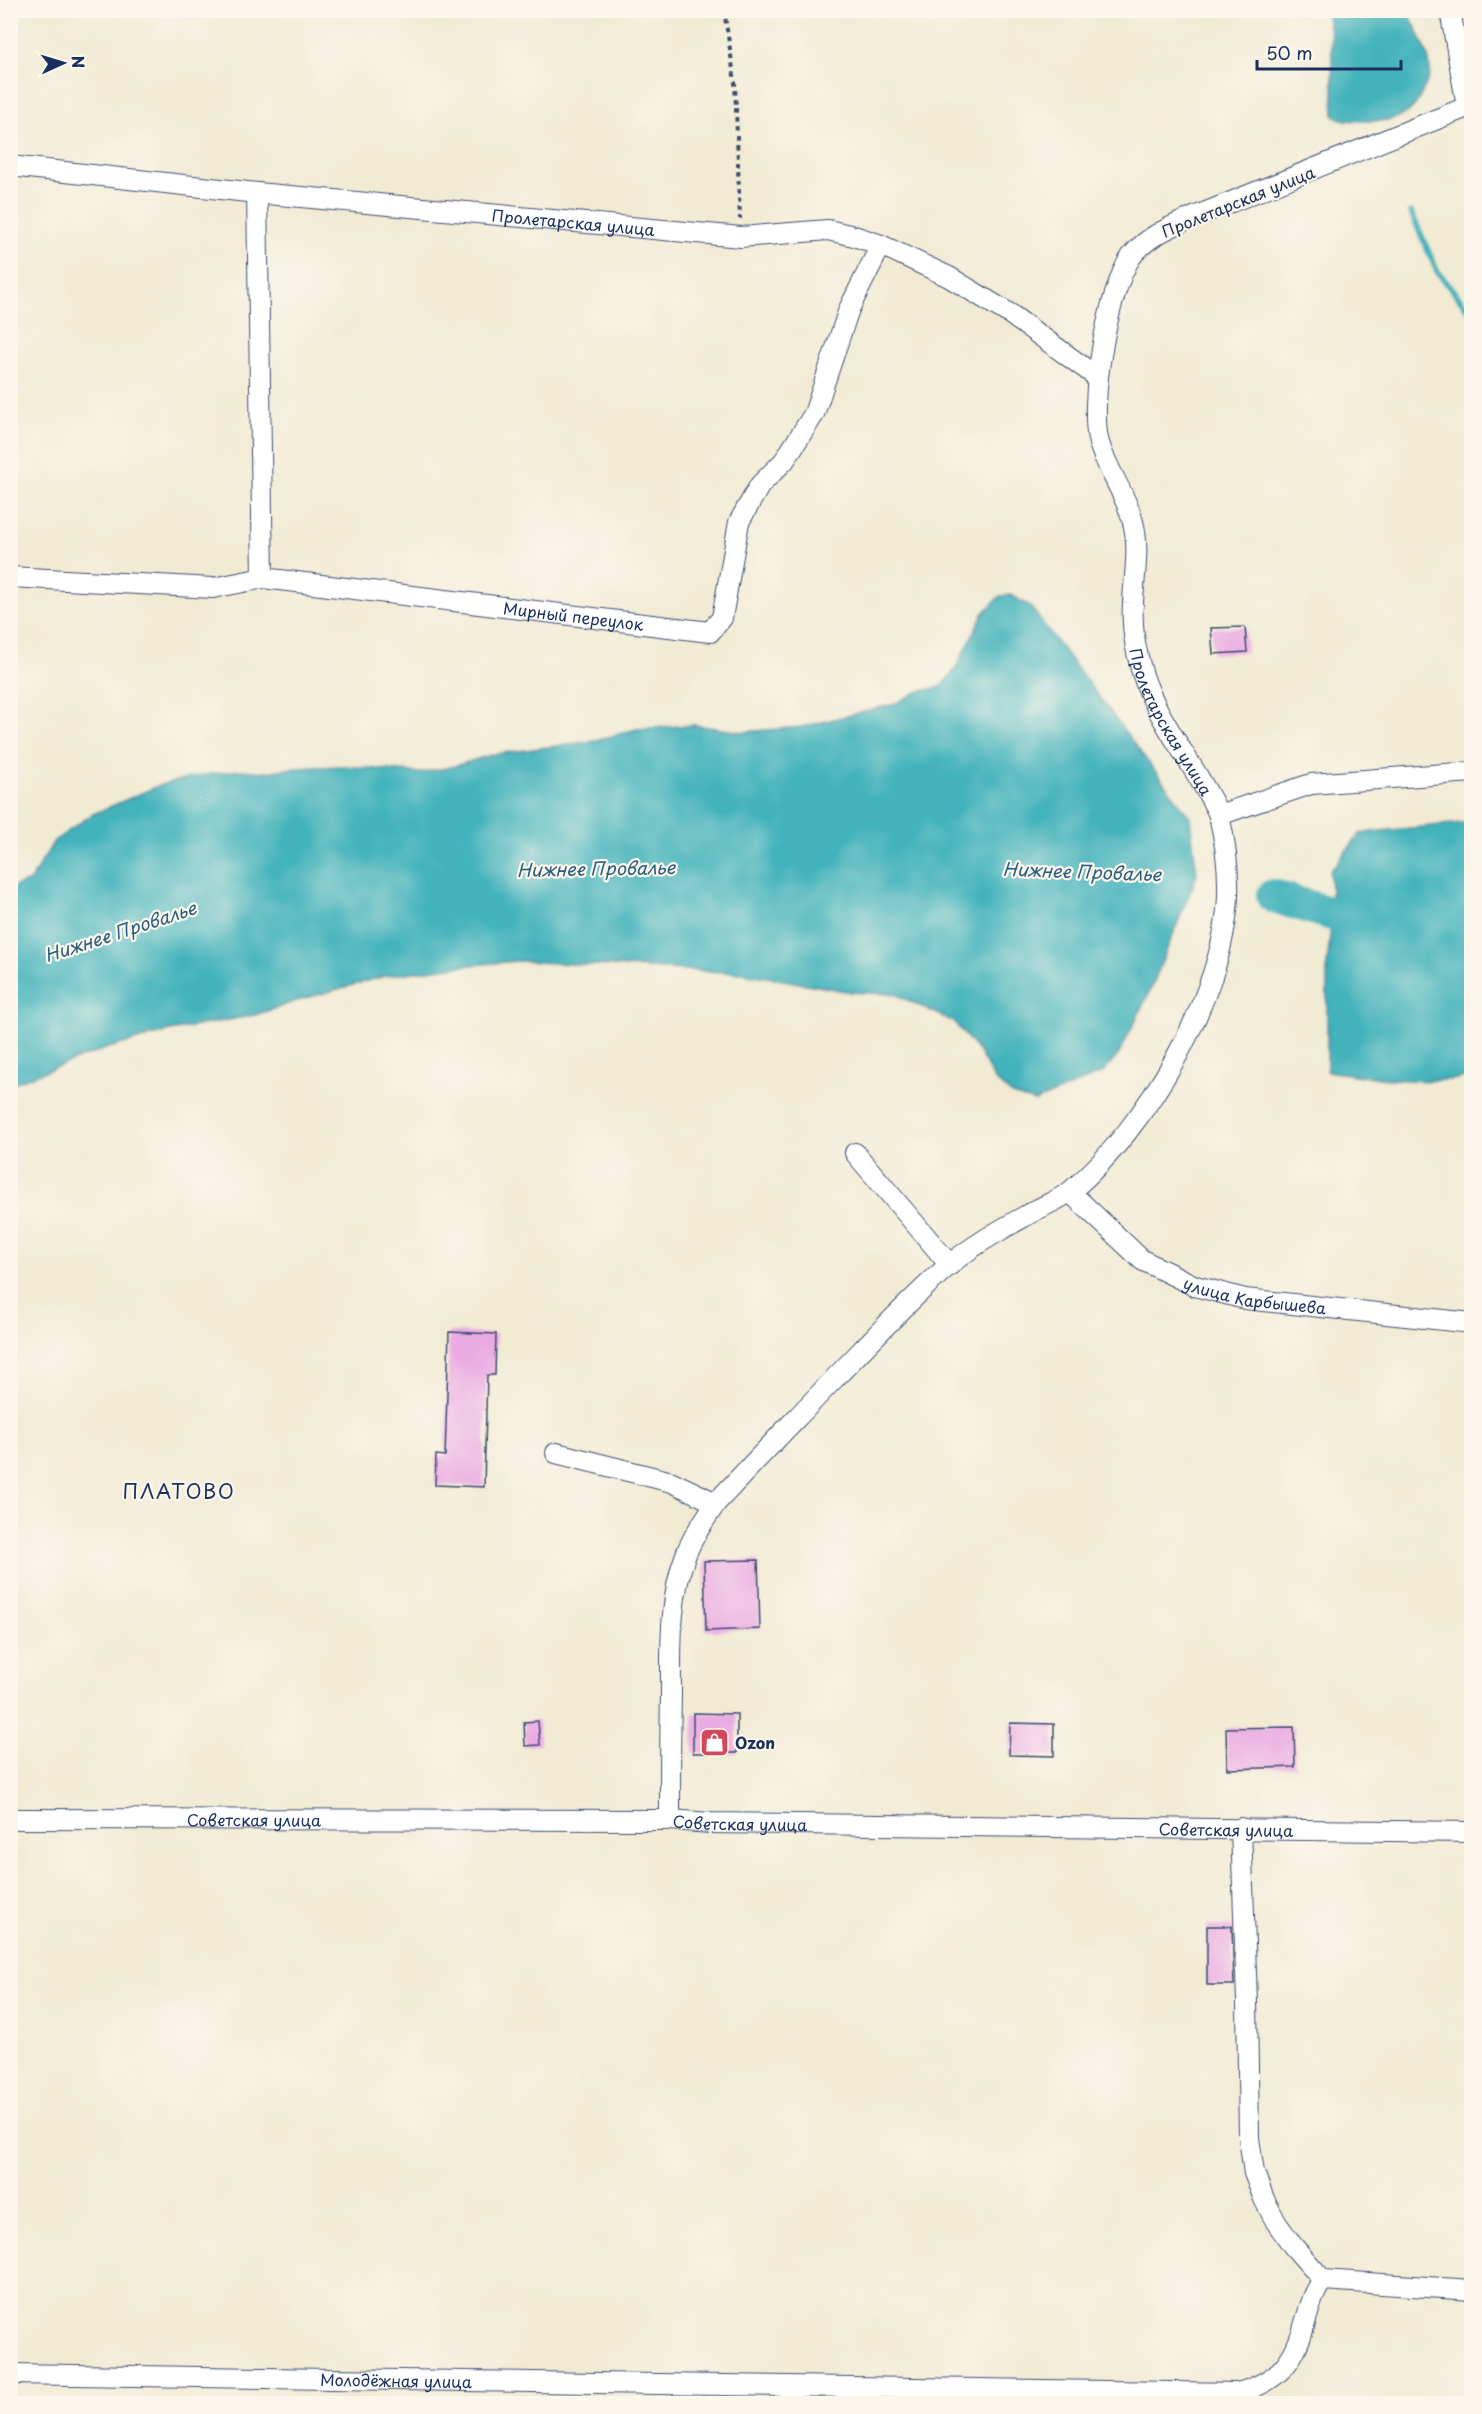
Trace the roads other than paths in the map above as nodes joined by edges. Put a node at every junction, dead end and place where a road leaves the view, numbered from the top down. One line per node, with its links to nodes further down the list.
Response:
1 (1450, 10): 2 (street, Пролетарская улица)
2 (1469, 109): 6 (street, Пролетарская улица)
3 (10, 166): 4 (street, Пролетарская улица)
4 (257, 193): 5 (street, Пролетарская улица); 8 (street)
5 (881, 245): 6 (street, Пролетарская улица); 8 (street, Мирный переулок)
6 (1097, 377): 10 (street, Пролетарская улица)
7 (10, 577): 8 (street, Мирный переулок)
8 (263, 578)
9 (1472, 772): 10 (street, Пролетарская улица)
10 (1219, 814): 12 (street)
11 (855, 1153): 13 (street)
12 (1070, 1192): 13 (street); 14 (street, улица Карбышева)
13 (950, 1265): 16 (street)
14 (1472, 1323)
15 (556, 1453): 16 (street)
16 (716, 1503): 18 (street)
17 (10, 1819): 18 (street, Советская улица)
18 (670, 1820): 19 (street, Советская улица)
19 (1240, 1828): 20 (street, Советская улица); 21 (street)
20 (1472, 1832)
21 (1323, 2280): 22 (street); 23 (street, Молодёжная улица)
22 (1472, 2290)
23 (10, 2374)

